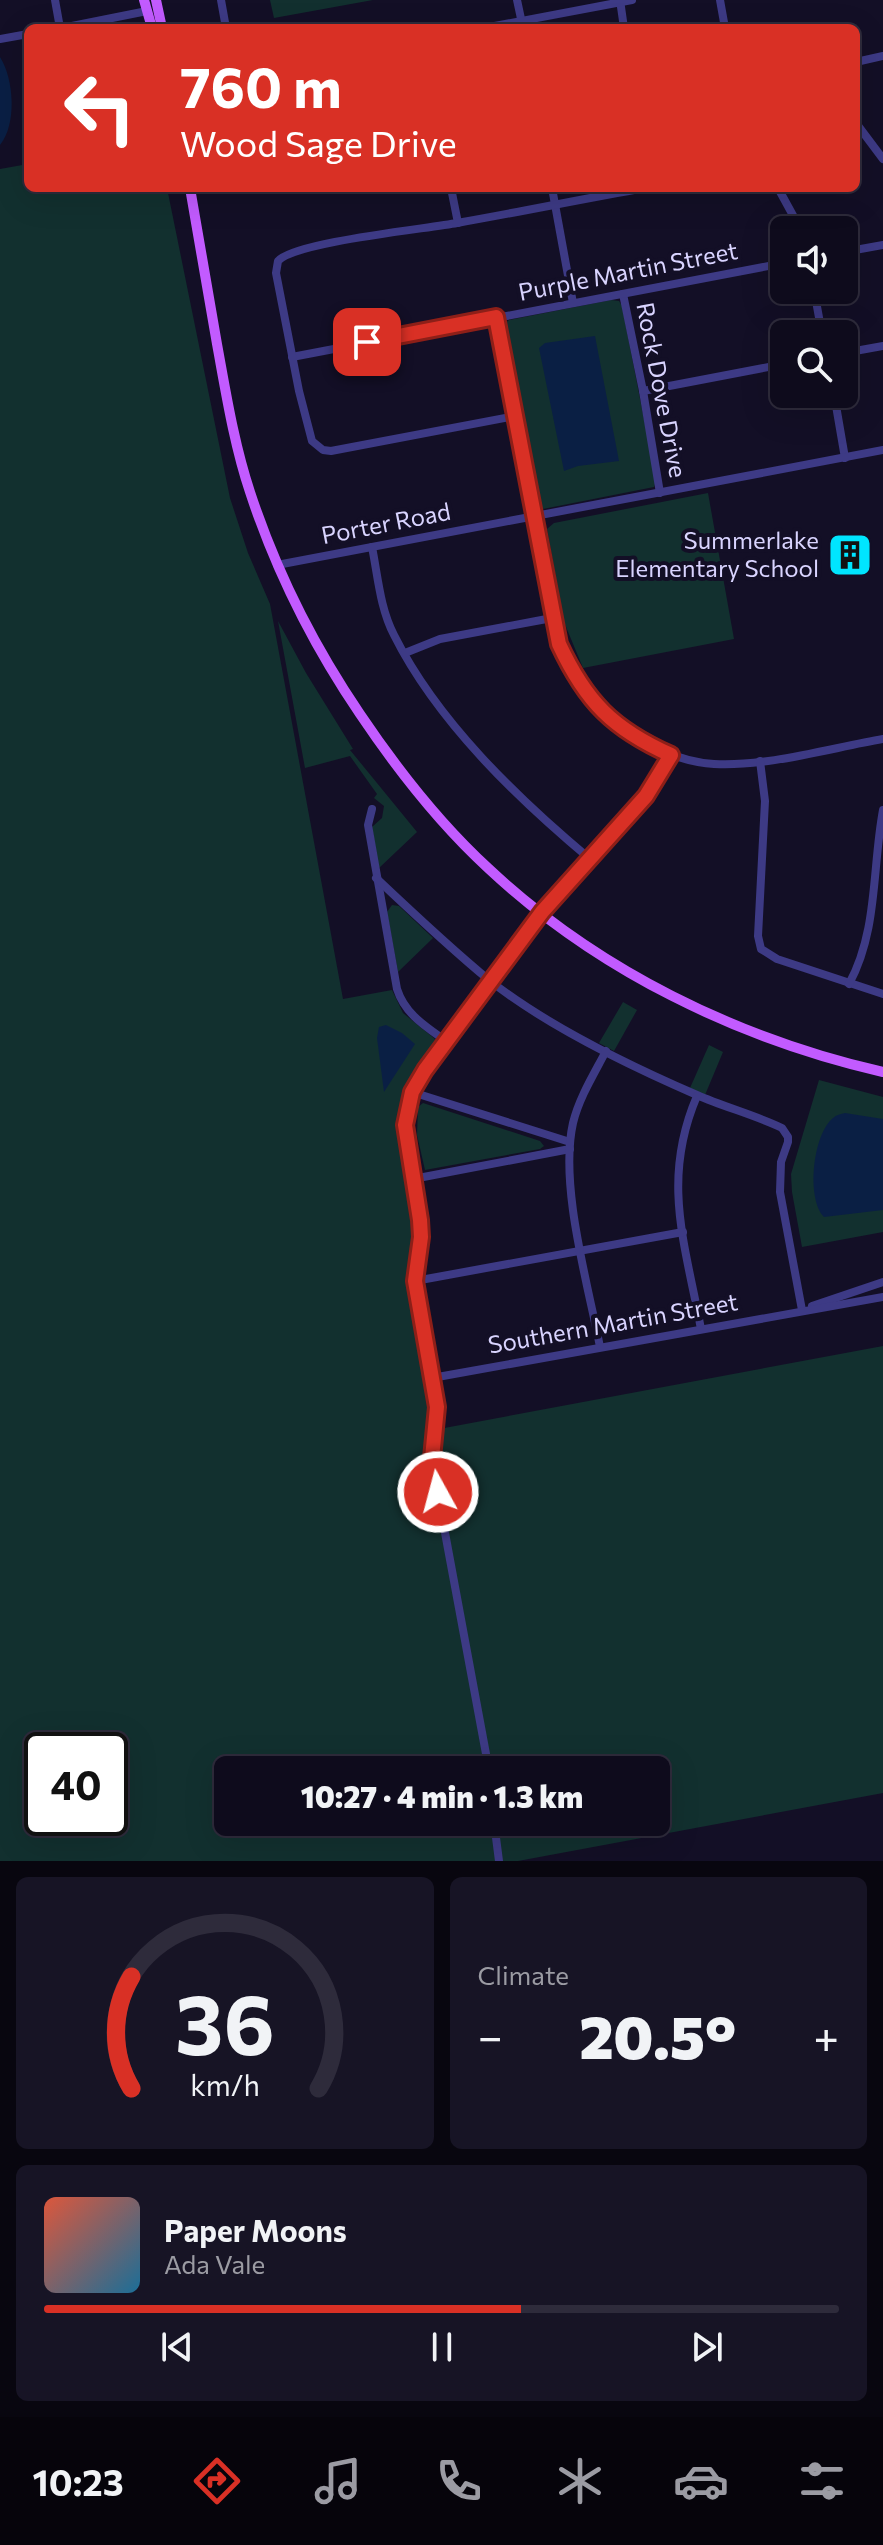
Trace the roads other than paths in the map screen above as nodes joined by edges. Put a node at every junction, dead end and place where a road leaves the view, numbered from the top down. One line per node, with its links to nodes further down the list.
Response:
1 (55, 0): 9 (street)
2 (156, 0): 11 (main road)
3 (221, 0): 12 (street)
4 (517, 0): 13 (street)
5 (632, 0): 7 (street)
6 (720, 0): 15 (street)
7 (620, 1): 13 (street); 14 (street)
8 (146, 6): 10 (street)
9 (60, 24)
10 (82, 24)
11 (161, 24)
12 (225, 24)
13 (522, 24)
14 (623, 24)
15 (724, 24)
16 (24, 35): 17 (street)
17 (0, 39)
18 (883, 56): 19 (street)
19 (860, 61)
20 (860, 128): 21 (street)
21 (883, 159)
22 (191, 192): 48 (main road)
23 (452, 192): 29 (street)
24 (553, 192): 27 (street)
25 (622, 192): 27 (street)
26 (780, 192): 28 (street)
27 (555, 204): 29 (street); 34 (street)
28 (793, 216)
29 (458, 223): 38 (street)
30 (883, 245): 31 (street)
31 (858, 249)
32 (770, 266): 33 (street, Purple Martin Street)
33 (623, 294): 34 (street, Purple Martin Street); 40 (street, Rock Dove Drive)
34 (573, 303): 35 (street, Purple Martin Street)
35 (496, 317): 38 (street, Purple Martin Street); 42 (street)
36 (883, 346): 37 (street)
37 (858, 350)
38 (292, 357): 42 (street)
39 (770, 367): 40 (street)
40 (643, 391): 45 (street, Rock Dove Drive)
41 (836, 408): 44 (street)
42 (515, 416): 46 (street)
43 (883, 450): 44 (street, Porter Road)
44 (845, 458): 45 (street, Porter Road)
45 (660, 493): 46 (street, Porter Road)
46 (534, 516): 47 (street, Porter Road); 49 (street)
47 (372, 547): 48 (street, Porter Road); 50 (street)
48 (277, 565): 58 (main road)
49 (552, 618): 50 (street); 52 (street)
50 (405, 653): 56 (street)
51 (883, 739): 53 (street)
52 (671, 755): 53 (street); 56 (street)
53 (760, 761): 60 (street)
54 (372, 809): 57 (street)
55 (883, 810): 60 (street)
56 (590, 859): 58 (street)
57 (376, 878): 59 (street); 62 (street)
58 (542, 912): 59 (street); 64 (main road)
59 (491, 981): 62 (street); 63 (street)
60 (849, 984): 61 (street)
61 (883, 994)
62 (446, 1041): 65 (street)
63 (606, 1051): 66 (street); 67 (street)
64 (883, 1072)
65 (412, 1092): 67 (street); 68 (street)
66 (697, 1096): 69 (street); 74 (street)
67 (570, 1146): 68 (street); 70 (street)
68 (413, 1179): 71 (street)
69 (683, 1232): 70 (street); 75 (street)
70 (581, 1250): 71 (street); 76 (street)
71 (415, 1281): 77 (street)
72 (883, 1282): 74 (street, Southern Martin Street)
73 (883, 1297): 74 (street, Southern Martin Street)
74 (802, 1310): 75 (street, Southern Martin Street)
75 (701, 1329): 76 (street, Southern Martin Street)
76 (600, 1347): 77 (street, Southern Martin Street)
77 (432, 1378): 78 (street)
78 (486, 1756)
79 (496, 1836): 80 (street)
80 (499, 1861)

